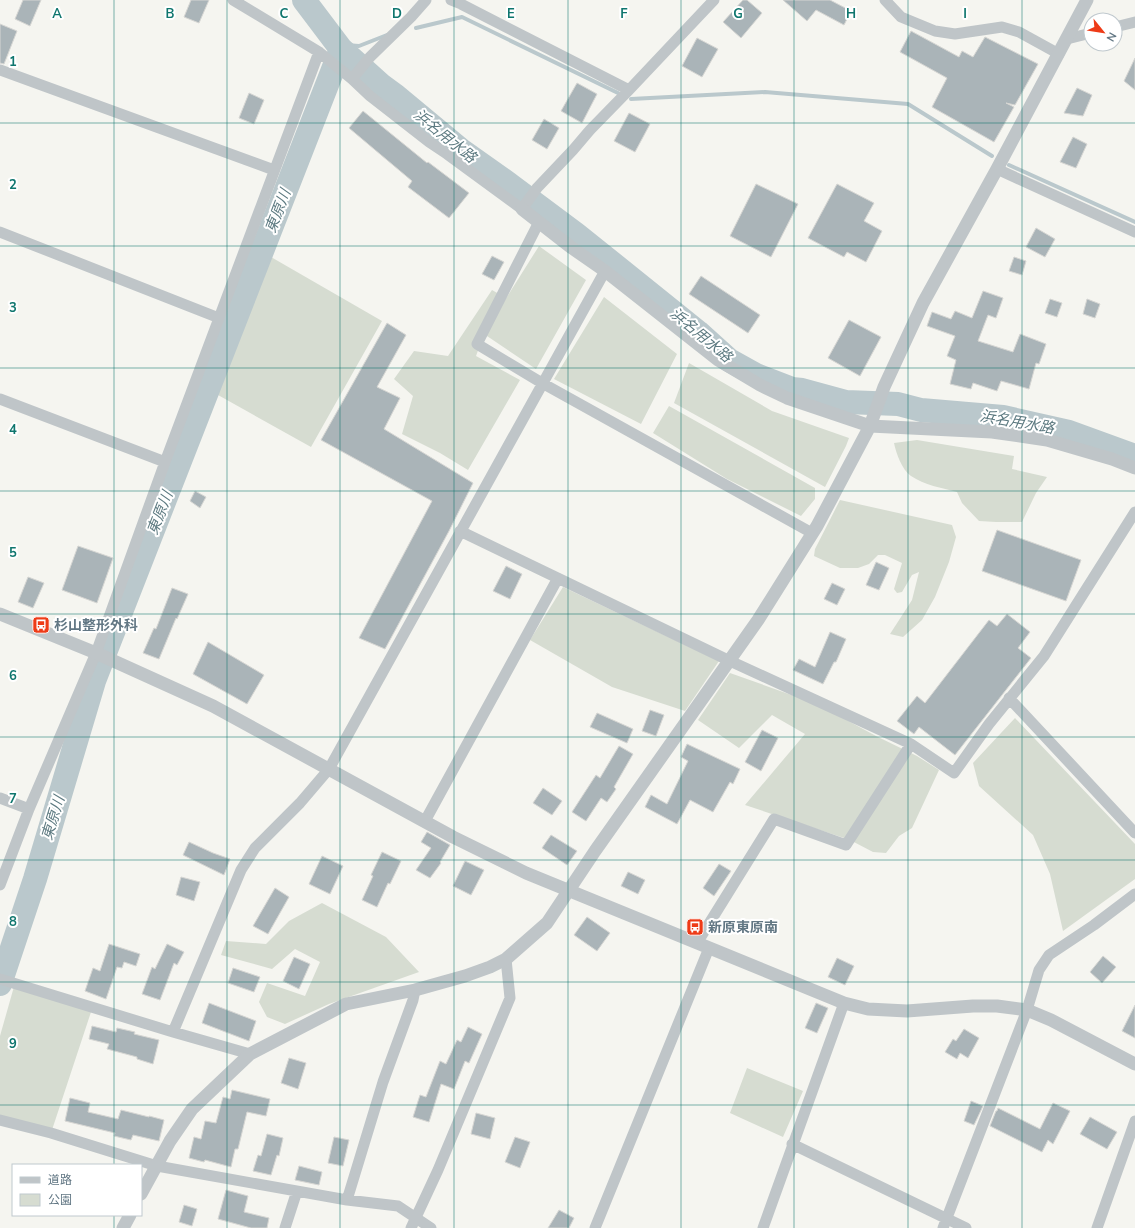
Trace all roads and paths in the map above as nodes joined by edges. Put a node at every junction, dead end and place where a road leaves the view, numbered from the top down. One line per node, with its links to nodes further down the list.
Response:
1 (233, 0): 11 (street)
2 (426, 0): 14 (street)
3 (451, 0): 15 (street)
4 (714, 0): 15 (street)
5 (885, 0): 12 (street)
6 (1087, 0): 10 (street)
7 (1135, 22): 8 (street)
8 (1123, 25)
9 (1083, 35): 10 (street)
10 (1067, 39): 12 (street)
11 (319, 52): 14 (street); 17 (street)
12 (1059, 54): 16 (street)
13 (0, 70): 17 (street)
14 (355, 75): 18 (street)
15 (629, 90): 18 (street)
16 (997, 169): 21 (street); 26 (street)
17 (274, 170): 23 (street)
18 (525, 205): 19 (street)
19 (539, 222): 22 (street); 24 (street)
20 (0, 232): 23 (street)
21 (1135, 232)
22 (605, 272): 24 (street); 26 (street)
23 (219, 318): 27 (street)
24 (542, 383): 30 (street); 31 (street)
25 (0, 399): 27 (street)
26 (870, 426): 28 (street); 31 (street)
27 (165, 462): 34 (street)
28 (1135, 468)
29 (1135, 512): 36 (street)
30 (460, 531): 32 (street); 38 (street)
31 (812, 533): 35 (street)
32 (558, 578): 35 (street); 41 (street)
33 (0, 614): 34 (street)
34 (96, 653): 38 (street); 40 (street)
35 (730, 660): 37 (street); 44 (street)
36 (1009, 698): 37 (street); 42 (street)
37 (911, 744): 46 (street)
38 (329, 769): 41 (street); 52 (street)
39 (0, 798): 40 (street)
40 (29, 809): 43 (street)
41 (425, 822): 44 (street)
42 (1135, 833)
43 (0, 885)
44 (569, 891): 46 (street); 47 (street)
45 (1135, 894): 51 (street)
46 (703, 946): 50 (street); 68 (street)
47 (506, 959): 49 (street); 63 (street)
48 (4, 980): 52 (street)
49 (415, 990): 53 (street); 61 (street)
50 (844, 1003): 51 (street); 57 (street)
51 (1027, 1010): 54 (street); 64 (street)
52 (174, 1032): 53 (street)
53 (250, 1054): 58 (street)
54 (1135, 1064)
55 (0, 1120): 58 (street)
56 (1135, 1121): 71 (street)
57 (792, 1144): 64 (street); 69 (street)
58 (157, 1166): 59 (street); 60 (street)
59 (297, 1191): 61 (street); 66 (street)
60 (142, 1192)
61 (347, 1200): 63 (street)
62 (129, 1216): 65 (street)
63 (413, 1223): 67 (street)
64 (945, 1224): 70 (street)
65 (122, 1228)
66 (285, 1228)
67 (431, 1228)
68 (595, 1228)
69 (763, 1228)
70 (966, 1228)
71 (1097, 1228)

